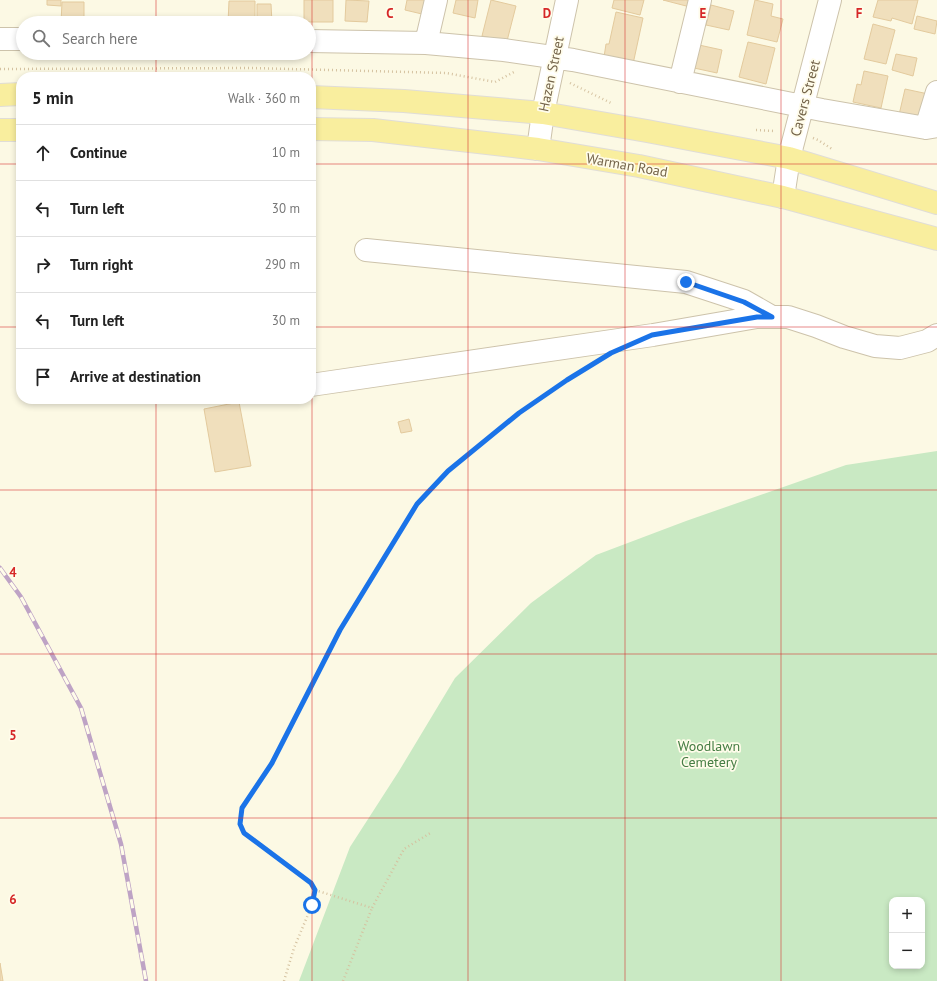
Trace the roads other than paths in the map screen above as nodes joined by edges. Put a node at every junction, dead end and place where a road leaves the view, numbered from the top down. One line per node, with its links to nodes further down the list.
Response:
1 (436, 0): 8 (street)
2 (567, 0): 9 (street, Hazen Street)
3 (700, 0): 10 (street)
4 (830, 0): 15 (street, Cavers Street)
5 (0, 39): 6 (street)
6 (16, 39)
7 (316, 41): 8 (street)
8 (426, 43): 9 (street)
9 (554, 58): 10 (street); 16 (street, Hazen Street)
10 (680, 82): 15 (street)
11 (937, 92): 17 (street)
12 (16, 94): 13 (main road)
13 (0, 95)
14 (316, 97): 16 (main road)
15 (803, 106): 17 (street); 22 (street, Cavers Street)
16 (543, 113): 21 (street, Hazen Street); 22 (main road)
17 (932, 127)
18 (316, 129): 21 (main road, Warman Road)
19 (0, 130): 20 (main road)
20 (16, 130)
21 (538, 149): 23 (main road, Warman Road)
22 (789, 158): 23 (street, Cavers Street); 24 (main road)
23 (783, 197): 25 (main road, Warman Road)
24 (937, 203)
25 (937, 239)
26 (366, 250): 27 (street)
27 (772, 317): 28 (street); 29 (street)
28 (937, 334)
29 (316, 384)

